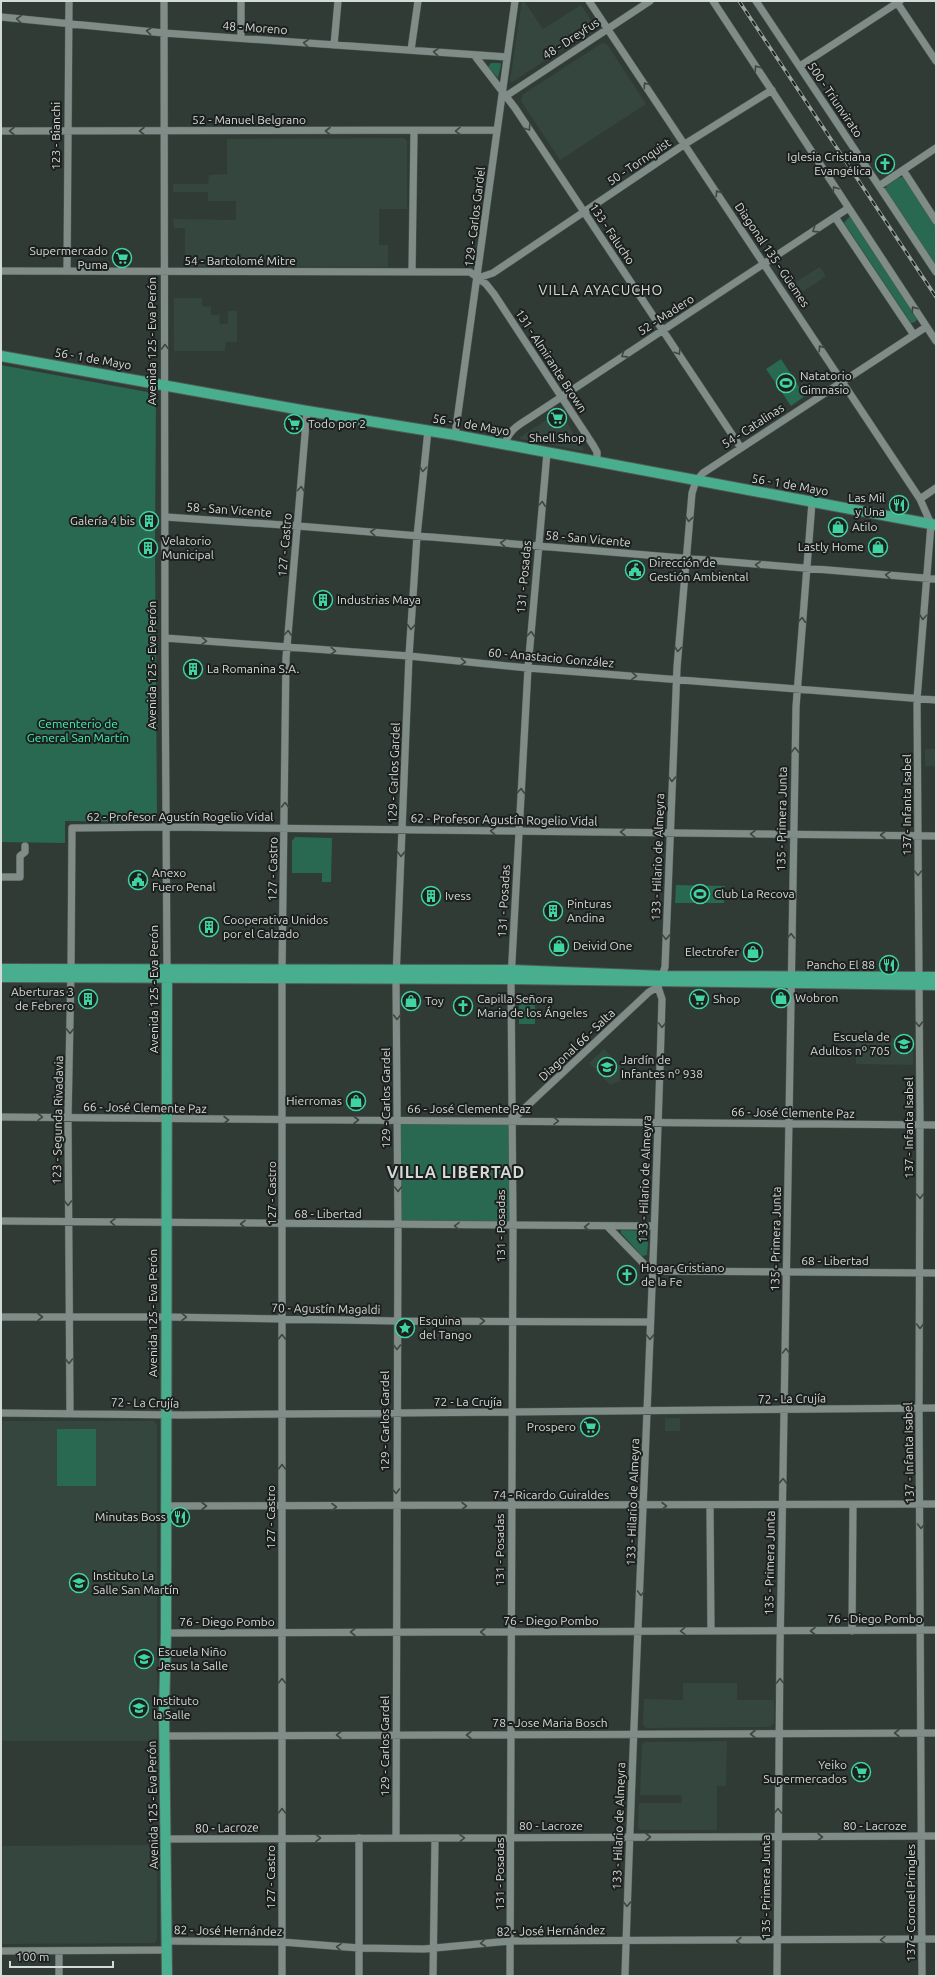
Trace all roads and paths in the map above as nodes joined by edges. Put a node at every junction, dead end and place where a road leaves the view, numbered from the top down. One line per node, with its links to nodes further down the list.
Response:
1 (69, 1): 13 (street, 123 - Bianchi)
2 (164, 1): 15 (street, Avenida 125 - Eva Perón)
3 (241, 1): 16 (street)
4 (338, 1): 17 (street)
5 (418, 1): 18 (street)
6 (514, 1): 20 (street, 129 - Carlos Gardel)
7 (589, 1): 14 (street, Diagonal 135 - Güemes)
8 (650, 1): 14 (street, 48 - Dreyfus)
9 (713, 1): 23 (street, one-way to 9)
10 (756, 1): 22 (street, 500 - Triunvirato)
11 (898, 2): 21 (street); 22 (street)
12 (1, 17): 13 (street, 48 - Moreno, one-way to 12)
13 (69, 23): 15 (street, 48 - Moreno, one-way to 13); 27 (street, 123 - Bianchi)
14 (607, 28): 24 (street, 48 - Dreyfus); 30 (street, Diagonal 135 - Güemes, one-way to 14)
15 (164, 33): 16 (street, 48 - Moreno); 28 (street, Avenida 125 - Eva Perón)
16 (241, 38): 17 (street, 48 - Moreno, one-way to 16)
17 (334, 45): 18 (street, 48 - Moreno)
18 (411, 50): 19 (street, 48 - Moreno, one-way to 18)
19 (475, 56): 20 (street, 48 - Moreno); 24 (street, 133 - Falucho)
20 (507, 57): 24 (street, 129 - Carlos Gardel)
21 (936, 61)
22 (800, 66): 33 (street, 500 - Triunvirato)
23 (772, 90): 30 (street, 50 - Tornquist); 34 (street, one-way to 23)
24 (504, 93): 25 (street, 129 - Carlos Gardel); 35 (street, 133 - Falucho, one-way to 35)
25 (497, 130): 29 (street, 52 - Manuel Belgrano, one-way to 29); 44 (street, 129 - Carlos Gardel)
26 (1, 131): 27 (street, 52 - Manuel Belgrano, one-way to 26)
27 (67, 131): 28 (street, 52 - Manuel Belgrano, one-way to 27); 40 (street, 123 - Bianchi)
28 (164, 131): 29 (street, 52 - Manuel Belgrano, one-way to 28); 42 (street, Avenida 125 - Eva Perón)
29 (414, 132): 41 (street)
30 (685, 144): 35 (street, 50 - Tornquist); 38 (street, Diagonal 135 - Güemes, one-way to 30)
31 (936, 148): 32 (street)
32 (903, 170): 33 (street); 37 (street)
33 (879, 186): 43 (street, 500 - Triunvirato)
34 (848, 209): 36 (street, 52 - Madero); 45 (street, one-way to 34)
35 (584, 212): 44 (street, 50 - Tornquist); 46 (street, 133 - Falucho)
36 (836, 217): 38 (street, 52 - Madero, one-way to 38); 47 (street)
37 (936, 221)
38 (764, 264): 46 (street, 52 - Madero); 50 (street, Diagonal 135 - Güemes, one-way to 38)
39 (1, 271): 40 (street, 54 - Bartolomé Mitre)
40 (67, 271): 42 (street, 54 - Bartolomé Mitre)
41 (412, 271): 42 (street, 54 - Bartolomé Mitre); 44 (street, 54 - Bartolomé Mitre)
42 (165, 272): 51 (street, Avenida 125 - Eva Perón, one-way to 42)
43 (936, 272)
44 (478, 278): 52 (street, 131 - Almirante Brown); 55 (street, 129 - Carlos Gardel)
45 (926, 326): 47 (street, 54 - Catalinas); 48 (street)
46 (663, 330): 52 (street, 52 - Madero, one-way to 52); 57 (street, 133 - Falucho, one-way to 57)
47 (914, 335): 50 (street, 54 - Catalinas)
48 (936, 341)
49 (1, 356): 51 (main road, 56 - 1 de Mayo)
50 (842, 381): 57 (street, 54 - Catalinas); 62 (street, Diagonal 135 - Güemes)
51 (165, 386): 53 (main road, 56 - 1 de Mayo); 64 (street, Avenida 125 - Eva Perón)
52 (561, 397): 56 (street, 52 - Madero); 59 (street, 131 - Almirante Brown)
53 (308, 412): 54 (main road, 56 - 1 de Mayo); 66 (street, 127 - Castro, one-way to 53)
54 (428, 430): 55 (main road, 56 - 1 de Mayo); 67 (street, 129 - Carlos Gardel, one-way to 67)
55 (455, 435): 56 (main road, 56 - 1 de Mayo)
56 (505, 445): 58 (main road, 56 - 1 de Mayo)
57 (740, 448): 60 (street, 54 - Catalinas)
58 (547, 453): 59 (main road, 56 - 1 de Mayo); 68 (street, 131 - Posadas, one-way to 58)
59 (597, 461): 60 (main road, 56 - 1 de Mayo)
60 (696, 481): 63 (main road, 56 - 1 de Mayo); 69 (street, 133 - Hilario de Almeyra, one-way to 69)
61 (936, 488): 62 (street)
62 (920, 499): 65 (street, Diagonal 135 - Güemes)
63 (812, 502): 65 (main road, 56 - 1 de Mayo); 70 (street, 135 - Primera Junta)
64 (166, 517): 66 (street, 58 - San Vicente); 73 (street, Avenida 125 - Eva Perón)
65 (933, 524): 71 (street, 137 - Infanta Isabel)
66 (298, 526): 67 (street, 58 - San Vicente, one-way to 66); 74 (street, 127 - Castro, one-way to 66)
67 (417, 536): 68 (street, 58 - San Vicente, one-way to 67); 75 (street, 129 - Carlos Gardel, one-way to 75)
68 (538, 546): 69 (street, 58 - San Vicente); 76 (street, 131 - Posadas, one-way to 68)
69 (685, 558): 70 (street, 58 - San Vicente, one-way to 69); 77 (street, 133 - Hilario de Almeyra, one-way to 77)
70 (806, 569): 71 (street, 58 - San Vicente, one-way to 70); 78 (street, 135 - Primera Junta, one-way to 70)
71 (926, 578): 72 (street, 58 - San Vicente); 79 (street, 137 - Infanta Isabel, one-way to 79)
72 (936, 579)
73 (165, 638): 74 (street, 60 - Anastacio González, one-way to 74); 81 (street, Avenida 125 - Eva Perón)
74 (287, 647): 75 (street, 60 - Anastacio González, one-way to 75); 83 (street, 127 - Castro, one-way to 74)
75 (409, 656): 76 (street, 60 - Anastacio González, one-way to 76); 84 (street, 129 - Carlos Gardel)
76 (528, 668): 77 (street, 60 - Anastacio González, one-way to 77); 85 (street, 131 - Posadas, one-way to 76)
77 (676, 680): 78 (street, 60 - Anastacio González); 86 (street, 133 - Hilario de Almeyra, one-way to 86)
78 (796, 689): 79 (street, 60 - Anastacio González); 87 (street, 135 - Primera Junta, one-way to 78)
79 (917, 698): 80 (street, 60 - Anastacio González); 88 (street, 137 - Infanta Isabel)
80 (936, 700)
81 (166, 827): 82 (street, 62 - Profesor Agustín Rogelio Vidal); 83 (street, 62 - Profesor Agustín Rogelio Vidal); 93 (street, Avenida 125 - Eva Perón)
82 (72, 828): 94 (street, 123 - Segunda Rivadavia)
83 (284, 829): 84 (street, 62 - Profesor Agustín Rogelio Vidal); 95 (street, 127 - Castro)
84 (402, 830): 85 (street, 62 - Profesor Agustín Rogelio Vidal, one-way to 84); 96 (street, 129 - Carlos Gardel, one-way to 96)
85 (518, 832): 86 (street, 62 - Profesor Agustín Rogelio Vidal, one-way to 85); 97 (street, 131 - Posadas)
86 (670, 832): 87 (street, 62 - Profesor Agustín Rogelio Vidal, one-way to 86); 102 (street, 133 - Hilario de Almeyra, one-way to 102)
87 (793, 835): 88 (street, 62 - Profesor Agustín Rogelio Vidal, one-way to 87); 100 (street, 135 - Primera Junta, one-way to 87)
88 (918, 836): 89 (street, 62 - Profesor Agustín Rogelio Vidal); 101 (street, 137 - Infanta Isabel, one-way to 101)
89 (936, 836)
90 (25, 846): 91 (street)
91 (1, 877)
92 (1, 969): 94 (main road)
93 (167, 973): 94 (main road); 95 (main road); 106 (main road, Avenida 125 - Eva Perón)
94 (71, 974): 99 (main road); 105 (street, 123 - Segunda Rivadavia, one-way to 105)
95 (283, 974): 96 (main road); 107 (street, 127 - Castro)
96 (397, 974): 97 (main road); 108 (street, 129 - Carlos Gardel, one-way to 108)
97 (511, 974): 102 (main road); 109 (street, 131 - Posadas)
98 (936, 977): 101 (main road)
99 (1, 978)
100 (791, 979): 101 (main road); 102 (main road); 111 (street, 135 - Primera Junta)
101 (919, 981): 103 (main road); 112 (street, 137 - Infanta Isabel, one-way to 112)
102 (661, 982): 109 (street, Diagonal 66 - Salta); 110 (street, 133 - Hilario de Almeyra, one-way to 110)
103 (936, 985)
104 (1, 1117): 105 (street, 66 - José Clemente Paz, one-way to 105)
105 (68, 1118): 106 (street, 66 - José Clemente Paz); 115 (street, 123 - Segunda Rivadavia, one-way to 115)
106 (167, 1120): 107 (street, 66 - José Clemente Paz, one-way to 107); 116 (main road, Avenida 125 - Eva Perón)
107 (283, 1120): 108 (street, 66 - José Clemente Paz, one-way to 108); 117 (street, 127 - Castro)
108 (397, 1120): 109 (street, 66 - José Clemente Paz); 118 (street, 129 - Carlos Gardel, one-way to 118)
109 (512, 1120): 110 (street, 66 - José Clemente Paz, one-way to 110); 119 (street, 131 - Posadas)
110 (659, 1122): 111 (street, 66 - José Clemente Paz); 120 (street, 133 - Hilario de Almeyra)
111 (788, 1123): 112 (street, 66 - José Clemente Paz); 123 (street, 135 - Primera Junta)
112 (920, 1125): 113 (street, 66 - José Clemente Paz); 124 (street, 137 - Infanta Isabel, one-way to 124)
113 (936, 1125)
114 (1, 1221): 115 (street, 68 - Libertad)
115 (68, 1221): 116 (street, 68 - Libertad, one-way to 115); 127 (street, 123 - Segunda Rivadavia)
116 (166, 1224): 117 (street, 68 - Libertad, one-way to 116); 128 (main road, Avenida 125 - Eva Perón)
117 (282, 1224): 118 (street, 68 - Libertad); 129 (street, 127 - Castro)
118 (398, 1225): 119 (street, 68 - Libertad, one-way to 118); 130 (street, 129 - Carlos Gardel)
119 (513, 1226): 121 (street, 68 - Libertad, one-way to 119); 131 (street, 131 - Posadas)
120 (654, 1226): 121 (street, 68 - Libertad); 122 (street, 133 - Hilario de Almeyra)
121 (608, 1227): 122 (street)
122 (652, 1270): 123 (street, 68 - Libertad); 132 (street, 133 - Hilario de Almeyra)
123 (787, 1272): 124 (street, 68 - Libertad); 135 (street, 135 - Primera Junta, one-way to 123)
124 (920, 1272): 125 (street, 68 - Libertad); 133 (street, 137 - Infanta Isabel, one-way to 133)
125 (936, 1272)
126 (1, 1317): 127 (street, 70 - Agustín Magaldi, one-way to 127)
127 (69, 1317): 128 (street, 70 - Agustín Magaldi); 139 (street, 123 - Segunda Rivadavia, one-way to 139)
128 (166, 1317): 129 (street, 70 - Agustín Magaldi, one-way to 129); 142 (main road, Avenida 125 - Eva Perón)
129 (283, 1319): 130 (street, 70 - Agustín Magaldi); 141 (street, 127 - Castro, one-way to 129)
130 (397, 1321): 131 (street, 70 - Agustín Magaldi, one-way to 131); 140 (street, 129 - Carlos Gardel, one-way to 140)
131 (511, 1321): 132 (street, 70 - Agustín Magaldi); 137 (street, 131 - Posadas)
132 (650, 1322): 136 (street, 133 - Hilario de Almeyra, one-way to 136)
133 (919, 1408): 134 (street, 72 - La Crujía); 135 (street, 72 - La Crujía); 143 (street, 137 - Infanta Isabel)
134 (936, 1408)
135 (785, 1410): 136 (street, 72 - La Crujía); 145 (street, 135 - Primera Junta, one-way to 135)
136 (648, 1411): 137 (street, 72 - La Crujía); 150 (street, 133 - Hilario de Almeyra)
137 (511, 1412): 140 (street, 72 - La Crujía); 149 (street, 131 - Posadas)
138 (1, 1413): 139 (street, 72 - La Crujía)
139 (70, 1413): 142 (street, 72 - La Crujía)
140 (396, 1413): 141 (street, 72 - La Crujía); 148 (street, 129 - Carlos Gardel, one-way to 148)
141 (282, 1414): 142 (street, 72 - La Crujía); 152 (street, 127 - Castro, one-way to 141)
142 (167, 1415): 147 (main road, Avenida 125 - Eva Perón)
143 (921, 1504): 144 (street, 74 - Ricardo Guiraldes); 146 (street, 74 - Ricardo Guiraldes); 155 (street, 137 - Infanta Isabel, one-way to 155)
144 (936, 1504)
145 (782, 1505): 146 (street, 74 - Ricardo Guiraldes); 151 (street, 74 - Ricardo Guiraldes); 154 (street, 135 - Primera Junta)
146 (853, 1505): 158 (street)
147 (166, 1506): 152 (street, 74 - Ricardo Guiraldes, one-way to 152); 161 (main road, Avenida 125 - Eva Perón)
148 (396, 1506): 149 (street, 74 - Ricardo Guiraldes, one-way to 149); 152 (street, 74 - Ricardo Guiraldes, one-way to 148); 159 (street, 129 - Carlos Gardel)
149 (511, 1506): 150 (street, 74 - Ricardo Guiraldes); 160 (street, 131 - Posadas)
150 (644, 1506): 151 (street, 74 - Ricardo Guiraldes, one-way to 151); 157 (street, 133 - Hilario de Almeyra, one-way to 157)
151 (710, 1506): 153 (street)
152 (281, 1507): 162 (street, 127 - Castro)
153 (711, 1630): 154 (street, 76 - Diego Pombo); 157 (street, 76 - Diego Pombo, one-way to 157)
154 (780, 1630): 158 (street, 76 - Diego Pombo, one-way to 154); 167 (street, 135 - Primera Junta, one-way to 154)
155 (921, 1630): 156 (street, 76 - Diego Pombo); 158 (street, 76 - Diego Pombo); 163 (street, 137 - Infanta Isabel)
156 (936, 1630)
157 (639, 1631): 160 (street, 76 - Diego Pombo); 166 (street, 133 - Hilario de Almeyra)
158 (852, 1631)
159 (396, 1632): 160 (street, 76 - Diego Pombo, one-way to 159); 162 (street, 76 - Diego Pombo, one-way to 162); 169 (street, 129 - Carlos Gardel)
160 (510, 1632): 165 (street, 131 - Posadas)
161 (166, 1633): 162 (street, 76 - Diego Pombo); 170 (main road, Avenida 125 - Eva Perón)
162 (282, 1633): 168 (street, 127 - Castro, one-way to 162)
163 (921, 1733): 164 (street, 78 - Jose Maria Bosch); 167 (street, 78 - Jose Maria Bosch, one-way to 167); 171 (street, 137 - Coronel Pringles)
164 (936, 1733)
165 (510, 1734): 166 (street, 78 - Jose Maria Bosch); 169 (street, 78 - Jose Maria Bosch, one-way to 169); 173 (street, 131 - Posadas)
166 (634, 1734): 167 (street, 78 - Jose Maria Bosch, one-way to 166); 174 (street, 133 - Hilario de Almeyra)
167 (780, 1734): 175 (street, 135 - Primera Junta, one-way to 167)
168 (282, 1735): 169 (street, 78 - Jose Maria Bosch, one-way to 168); 170 (street, 78 - Jose Maria Bosch); 176 (street, 127 - Castro, one-way to 168)
169 (396, 1735): 178 (street, 129 - Carlos Gardel)
170 (165, 1736): 179 (main road, Avenida 125 - Eva Perón)
171 (921, 1836): 172 (street, 80 - Lacroze); 175 (street, 80 - Lacroze, one-way to 171); 181 (street, 137 - Coronel Pringles)
172 (936, 1836)
173 (511, 1837): 174 (street, 80 - Lacroze); 180 (street, 80 - Lacroze, one-way to 173); 183 (street, 131 - Posadas)
174 (629, 1837): 175 (street, 80 - Lacroze, one-way to 175); 184 (street, 133 - Hilario de Almeyra, one-way to 184)
175 (778, 1837): 185 (street, 135 - Primera Junta)
176 (282, 1838): 177 (street, 80 - Lacroze, one-way to 177); 179 (street, 80 - Lacroze); 186 (street, 127 - Castro)
177 (359, 1838): 178 (street, 80 - Lacroze); 188 (street)
178 (396, 1838): 180 (street, 80 - Lacroze)
179 (167, 1839): 187 (main road, Avenida 125 - Eva Perón)
180 (435, 1839): 189 (street)
181 (922, 1939): 182 (street, 82 - José Hernández); 185 (street, 82 - José Hernández, one-way to 185); 200 (street, 137 - Coronel Pringles)
182 (936, 1939)
183 (510, 1941): 184 (street, 82 - José Hernández); 189 (street, 82 - José Hernández, one-way to 189); 197 (street, 131 - Posadas)
184 (626, 1941): 185 (street, 82 - José Hernández, one-way to 184); 198 (street, 133 - Hilario de Almeyra)
185 (777, 1941): 199 (street, 135 - Primera Junta)
186 (282, 1942): 187 (street, 82 - José Hernández); 188 (street, 82 - José Hernández, one-way to 186); 194 (street, 127 - Castro)
187 (167, 1946): 191 (street, 82 - José Hernández); 193 (main road, Avenida 125 - Eva Perón)
188 (359, 1948): 189 (street, 82 - José Hernández); 195 (street)
189 (433, 1949): 196 (street)
190 (1, 1951): 191 (street, 82 - José Hernández)
191 (58, 1951): 192 (street)
192 (59, 1976)
193 (167, 1976)
194 (282, 1976)
195 (359, 1976)
196 (433, 1976)
197 (510, 1976)
198 (625, 1976)
199 (776, 1976)
200 (922, 1976)

